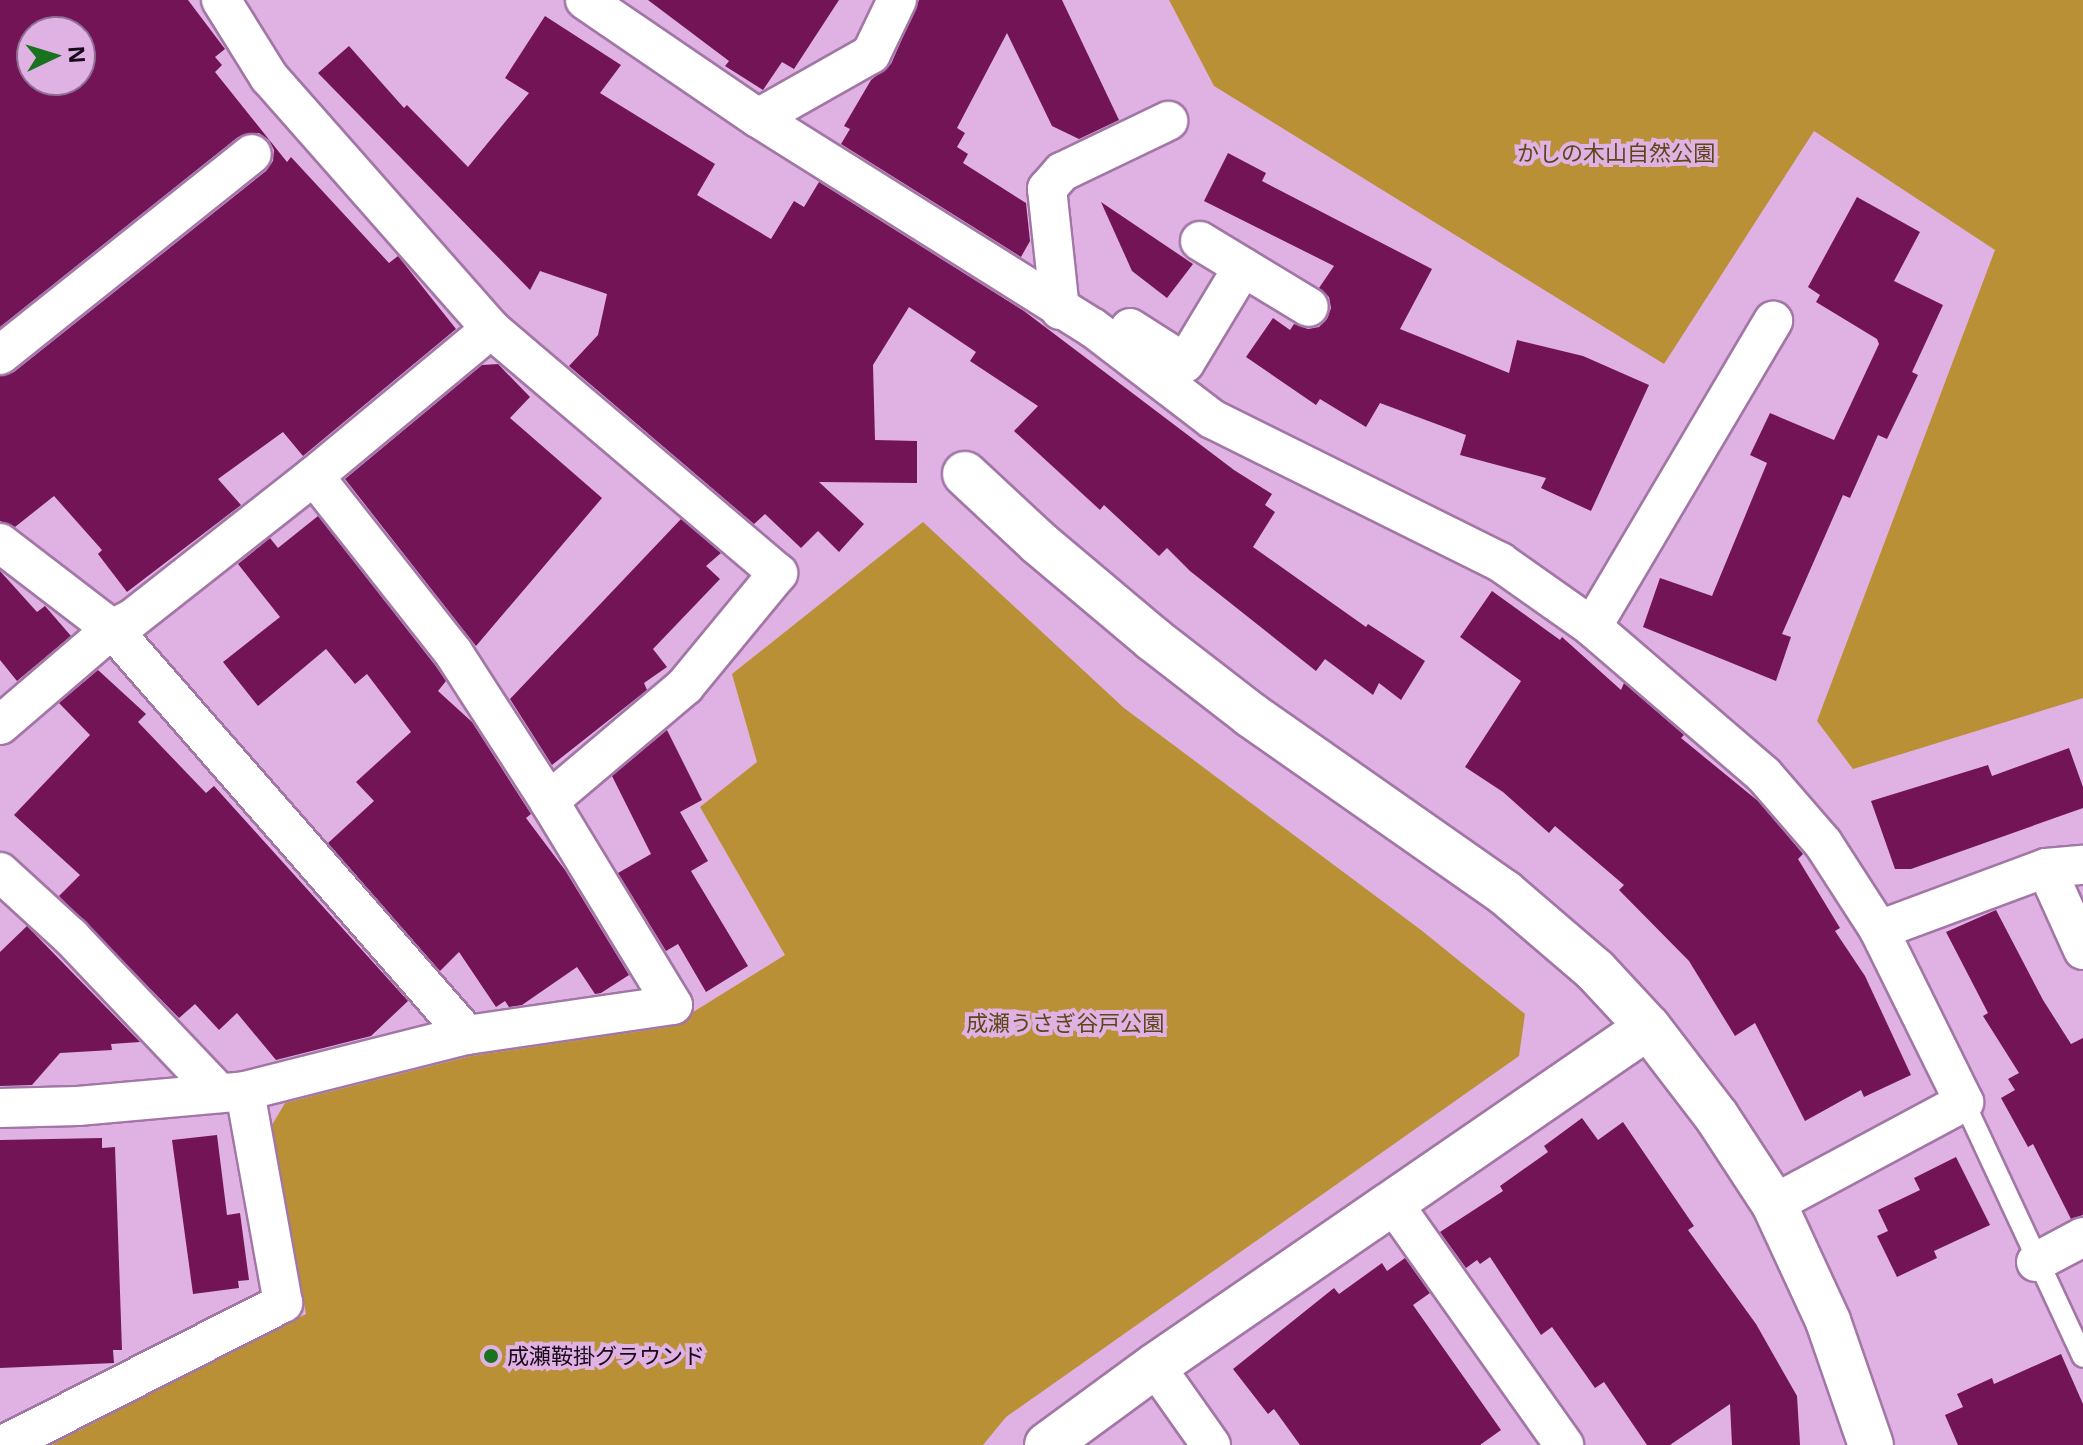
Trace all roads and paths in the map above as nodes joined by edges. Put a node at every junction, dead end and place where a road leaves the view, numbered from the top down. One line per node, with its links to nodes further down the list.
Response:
1 (221, 0): 13 (street)
2 (585, 0): 4 (street)
3 (897, 0): 4 (street)
4 (758, 118): 10 (street)
5 (1168, 121): 10 (street)
6 (252, 154): 14 (street)
7 (1200, 241): 8 (street)
8 (1243, 267): 9 (street); 12 (street)
9 (1309, 307)
10 (1060, 310): 12 (street)
11 (1773, 321): 18 (street)
12 (1093, 328): 18 (street)
13 (491, 329): 16 (street); 21 (street)
14 (0, 355)
15 (965, 474): 26 (street)
16 (314, 476): 19 (street); 21 (street)
17 (0, 543): 19 (street)
18 (1592, 627): 24 (street)
19 (112, 629): 20 (street); 27 (street)
20 (0, 725)
21 (549, 801): 27 (street)
22 (2065, 866): 24 (street); 25 (street)
23 (0, 872): 28 (street)
24 (1879, 930): 29 (street)
25 (2083, 950)
26 (1648, 1027): 31 (street); 32 (street)
27 (467, 1035): 28 (street)
28 (232, 1092): 30 (street); 37 (street)
29 (1964, 1102): 32 (street); 34 (lane)
30 (0, 1108)
31 (1392, 1202): 36 (street); 40 (street)
32 (1774, 1204): 41 (street)
33 (2083, 1237): 34 (street)
34 (2036, 1262): 35 (lane)
35 (2083, 1357)
36 (1155, 1366): 38 (street); 39 (street)
37 (3, 1445)
38 (1047, 1445)
39 (1211, 1445)
40 (1564, 1445)
41 (1871, 1445)

